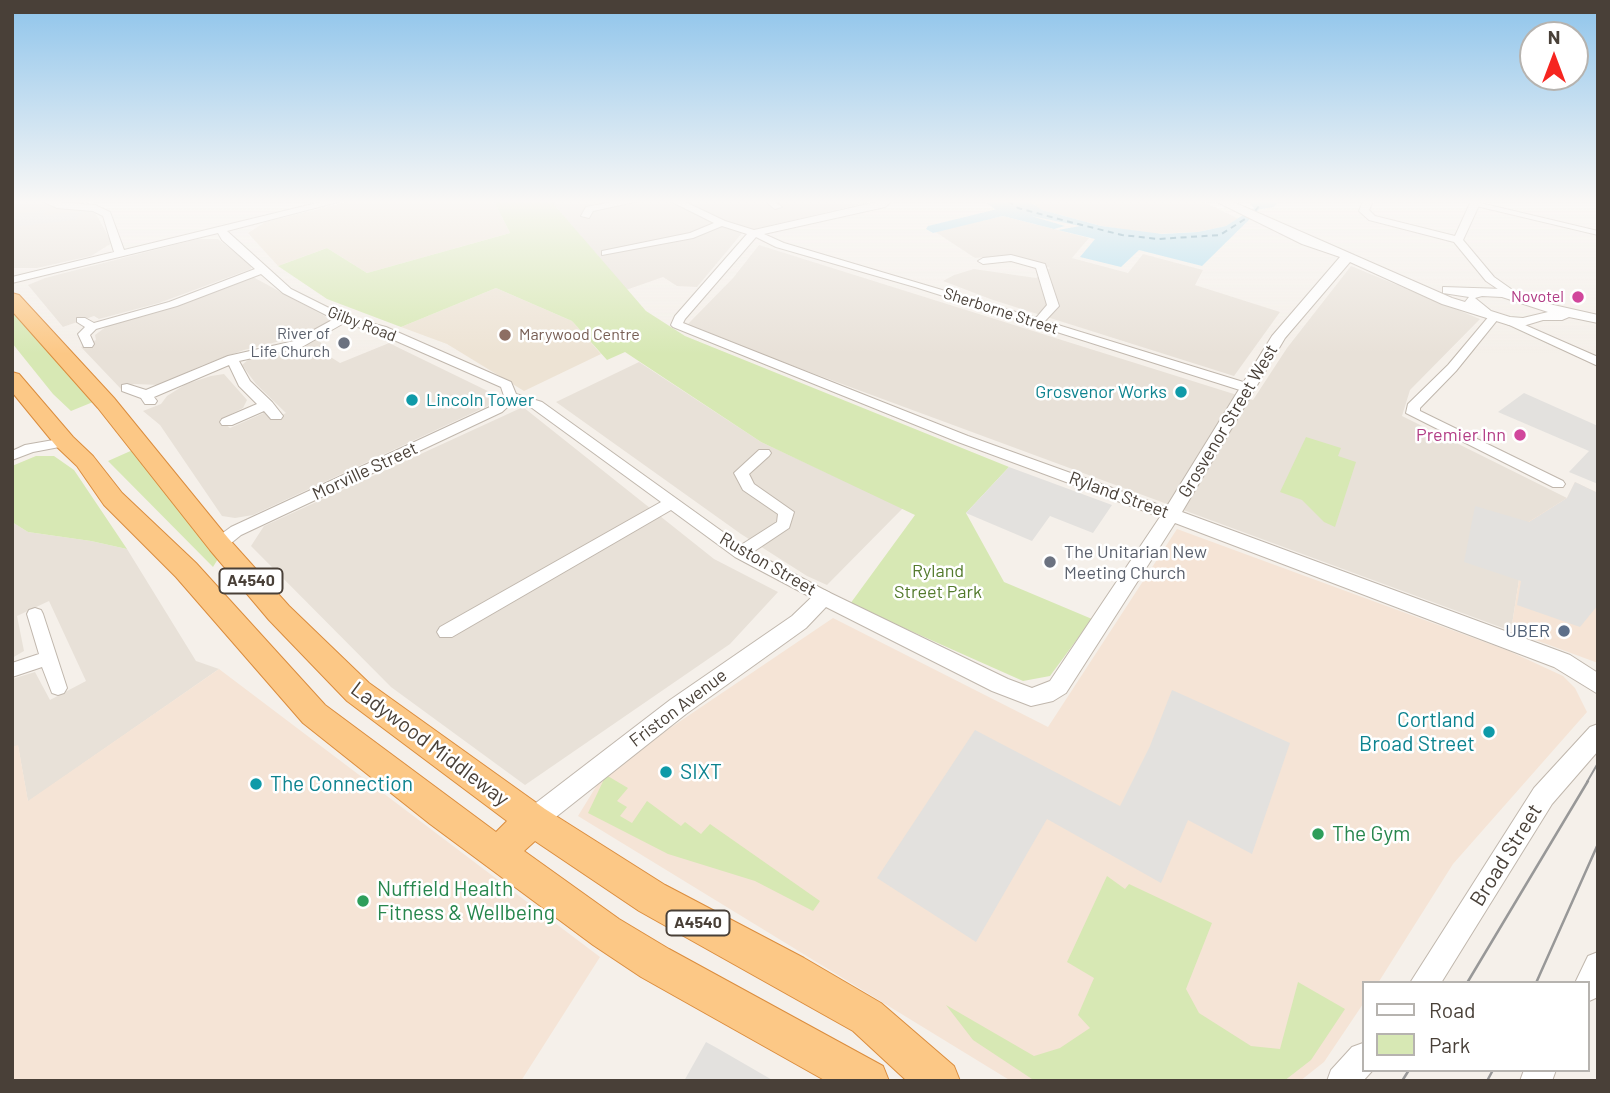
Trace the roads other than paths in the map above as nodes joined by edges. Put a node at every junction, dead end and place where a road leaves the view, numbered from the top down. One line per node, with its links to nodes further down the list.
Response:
1 (129, 252): 9 (street)
2 (243, 252): 12 (street, Gilby Road)
3 (631, 252): 8 (street)
4 (737, 252): 39 (street, Ryland Street)
5 (804, 252): 24 (street, Sherborne Street)
6 (1338, 252): 10 (street)
7 (1468, 252): 13 (street)
8 (606, 253)
9 (120, 254): 14 (street)
10 (1347, 255): 15 (street); 31 (street, Grosvenor Street West)
11 (983, 261): 24 (street)
12 (261, 270): 22 (street, Gilby Road); 26 (street)
13 (1490, 279): 16 (street); 17 (street)
14 (12, 280)
15 (1409, 283): 16 (street); 19 (street)
16 (1478, 293): 17 (street); 19 (street)
17 (1520, 298): 20 (street); 21 (street)
18 (12, 299): 40 (highway, Ladywood Middleway / A4540)
19 (1479, 310): 23 (street)
20 (1539, 316): 21 (street); 23 (street); 25 (street)
21 (1591, 318)
22 (343, 319): 27 (street); 32 (street, Gilby Road)
23 (1502, 319): 25 (street); 37 (street)
24 (1037, 323): 31 (street, Sherborne Street)
25 (1555, 343): 28 (street)
26 (88, 344)
27 (232, 359): 30 (street); 33 (street)
28 (1598, 362)
29 (12, 377): 34 (highway, A4540)
30 (127, 388)
31 (1248, 388): 39 (street, Grosvenor Street West)
32 (511, 397): 38 (street, Ruston Street); 40 (street, Morville Street)
33 (227, 422)
34 (65, 442): 36 (street); 54 (highway, A4540)
35 (764, 453): 41 (street)
36 (12, 456)
37 (1558, 484)
38 (673, 502): 41 (street, Ruston Street); 44 (street)
39 (1171, 515): 46 (street, Ryland Street); 51 (street, Grosvenor Street West)
40 (219, 544): 53 (highway, Ladywood Middleway / A4540)
41 (741, 553): 42 (street, Ruston Street)
42 (824, 597): 51 (street, Ruston Street); 53 (street, Friston Avenue)
43 (35, 614): 45 (street)
44 (446, 632)
45 (47, 657): 47 (street); 50 (street)
46 (1562, 661): 48 (street); 49 (street, Ryland Street)
47 (12, 670)
48 (1598, 674)
49 (1598, 685)
50 (58, 688)
51 (1045, 695)
52 (1598, 734): 56 (street, Broad Street)
53 (533, 820): 54 (highway); 60 (highway, Ladywood Middleway / A4540)
54 (498, 854): 59 (highway, A4540)
55 (1597, 968): 57 (street)
56 (1425, 981)
57 (1589, 984)
58 (1362, 1059): 61 (street)
59 (868, 1081)
60 (939, 1081)
61 (1342, 1081)

